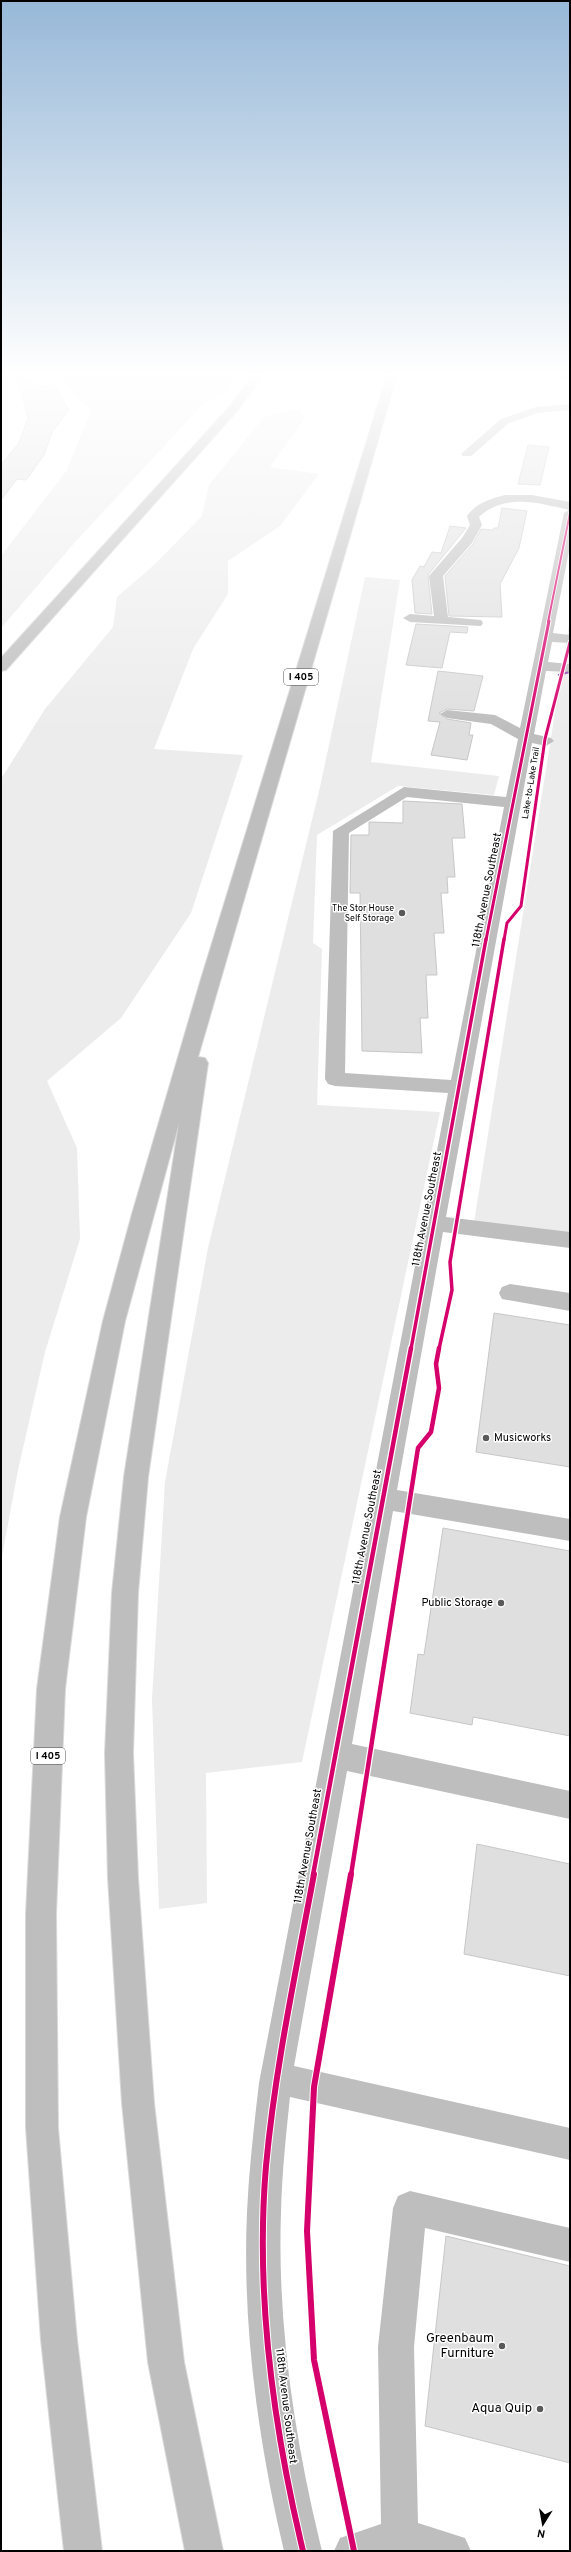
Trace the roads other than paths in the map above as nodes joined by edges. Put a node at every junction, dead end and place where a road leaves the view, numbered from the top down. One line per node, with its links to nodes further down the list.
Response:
1 (157, 494): 10 (main road)
2 (356, 494): 15 (main road, I 405)
3 (570, 506): 6 (main road)
4 (570, 513): 8 (main road, 118th Avenue Southeast)
5 (410, 618): 6 (main road)
6 (442, 621): 7 (main road)
7 (476, 624)
8 (559, 638): 9 (main road, 118th Avenue Southeast)
9 (540, 666): 11 (main road); 13 (main road, 118th Avenue Southeast)
10 (1, 667)
11 (570, 668)
12 (447, 714): 13 (main road)
13 (536, 739): 14 (main road, 118th Avenue Southeast)
14 (525, 803): 16 (main road, 118th Avenue Southeast); 16 (main road)
15 (210, 979): 29 (main road, I 405); 30 (main road)
16 (458, 1087): 17 (main road, 118th Avenue Southeast)
17 (433, 1223): 18 (main road); 21 (main road, 118th Avenue Southeast)
18 (570, 1240)
19 (510, 1293): 20 (main road)
20 (570, 1302)
21 (382, 1498): 22 (main road); 23 (main road, 118th Avenue Southeast)
22 (570, 1530)
23 (334, 1754): 24 (main road); 25 (main road, 118th Avenue Southeast)
24 (570, 1805)
25 (276, 2078): 26 (main road); 31 (main road, 118th Avenue Southeast)
26 (570, 2144)
27 (570, 2245): 28 (main road)
28 (400, 2537): 32 (main road); 33 (main road)
29 (83, 2551)
30 (204, 2551)
31 (303, 2551)
32 (353, 2551)
33 (452, 2551)

